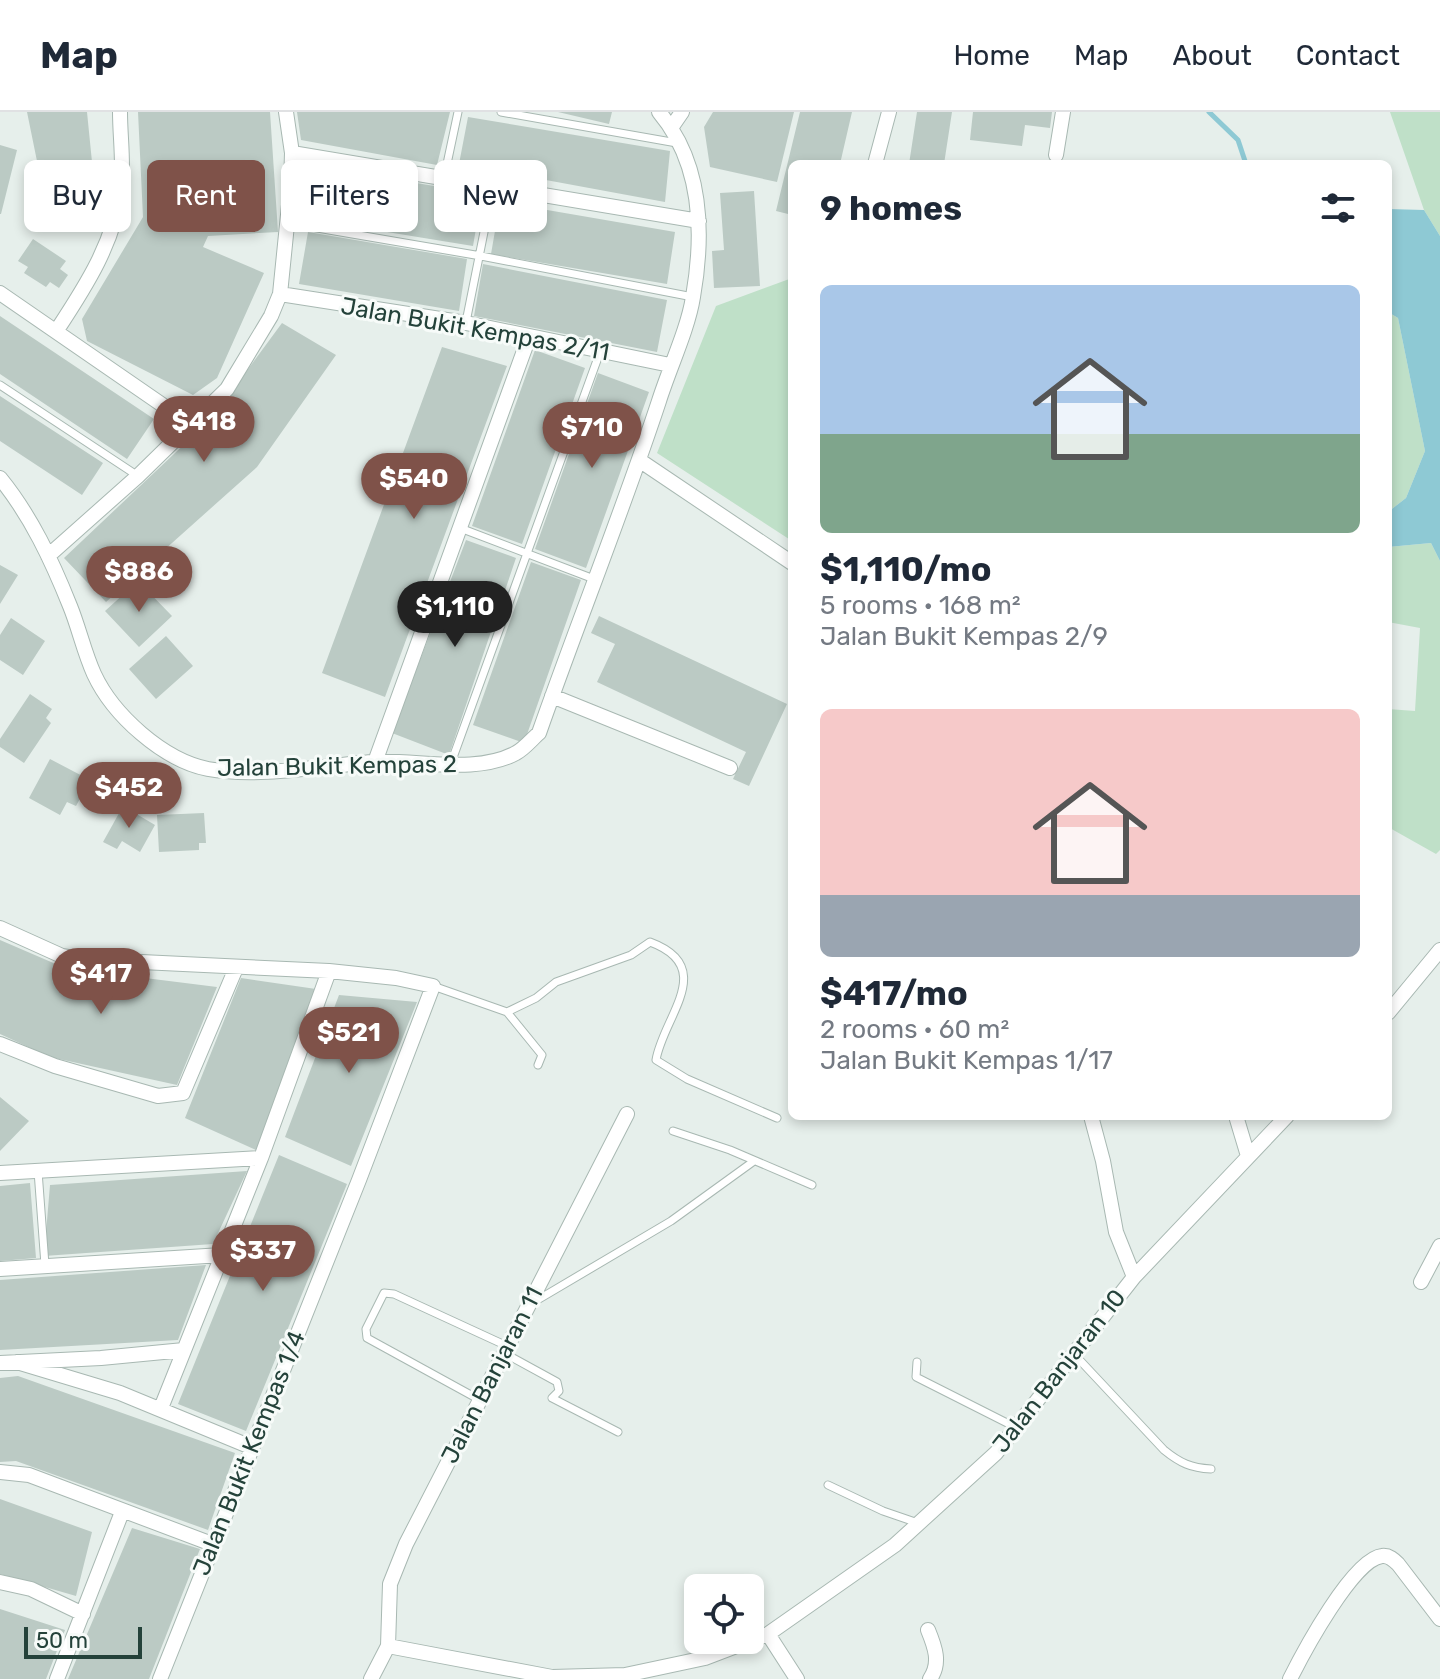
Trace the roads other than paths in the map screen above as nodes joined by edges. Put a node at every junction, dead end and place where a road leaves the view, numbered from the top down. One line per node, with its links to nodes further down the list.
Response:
1 (120, 112): 27 (street)
2 (286, 112): 11 (street)
3 (458, 112): 14 (lane)
4 (501, 112): 10 (lane)
5 (659, 112): 9 (street)
6 (682, 112): 9 (street)
7 (889, 112): 15 (street)
8 (1063, 112): 12 (street)
9 (671, 128): 10 (street)
10 (681, 143): 18 (street)
11 (292, 153): 13 (street); 16 (street)
12 (1056, 155)
13 (292, 160)
14 (448, 160)
15 (876, 160)
16 (434, 176)
17 (547, 196): 18 (street)
18 (699, 221): 25 (street)
19 (287, 232): 24 (street)
20 (341, 232): 22 (lane)
21 (485, 232): 22 (lane)
22 (481, 256): 25 (lane); 26 (lane)
23 (0, 293): 27 (street)
24 (280, 294): 26 (street, Jalan Bukit Kempas 2/11); 32 (street)
25 (693, 297): 30 (street)
26 (466, 323): 28 (street, Jalan Bukit Kempas 2/11)
27 (57, 330): 32 (street)
28 (529, 337): 29 (street, Jalan Bukit Kempas 2/11); 36 (street)
29 (600, 352): 30 (street, Jalan Bukit Kempas 2/11); 37 (lane)
30 (670, 365): 33 (street)
31 (0, 385): 34 (lane)
32 (190, 424): 34 (street)
33 (639, 460): 39 (street); 40 (street)
34 (138, 476): 38 (street)
35 (0, 478): 38 (street, Jalan Bukit Kempas 2)
36 (460, 528): 37 (lane); 42 (street)
37 (528, 553): 40 (lane); 43 (lane)
38 (48, 556): 42 (street, Jalan Bukit Kempas 2)
39 (788, 560)
40 (594, 579): 41 (street)
41 (552, 696): 43 (street, Jalan Bukit Kempas 2); 44 (street)
42 (375, 762): 43 (street, Jalan Bukit Kempas 2)
43 (451, 764)
44 (730, 768)
45 (0, 928): 47 (street)
46 (1440, 950): 50 (street)
47 (236, 968): 48 (street); 52 (street)
48 (329, 971): 49 (street); 61 (street)
49 (433, 986): 51 (lane); 83 (street, Jalan Bukit Kempas 1/4)
50 (1392, 1008)
51 (507, 1012): 53 (lane); 55 (lane)
52 (0, 1044)
53 (538, 1065)
54 (627, 1114): 72 (street, Jalan Banjaran 11)
55 (777, 1118)
56 (1092, 1120): 70 (street)
57 (1237, 1120): 60 (street)
58 (1283, 1120): 60 (street, Jalan Banjaran 10)
59 (673, 1131): 62 (lane)
60 (1248, 1156): 70 (street, Jalan Banjaran 10)
61 (261, 1158): 63 (street); 67 (street)
62 (754, 1161): 65 (lane); 72 (lane)
63 (38, 1171): 64 (street); 68 (lane)
64 (0, 1173)
65 (812, 1185)
66 (1440, 1246): 71 (street)
67 (222, 1255): 68 (street); 73 (street)
68 (45, 1265): 69 (street)
69 (0, 1269)
70 (1134, 1277): 75 (street, Jalan Banjaran 10)
71 (1421, 1282)
72 (527, 1306): 74 (street, Jalan Banjaran 11)
73 (184, 1350): 76 (street); 80 (street)
74 (506, 1350): 79 (street, Jalan Banjaran 11); 79 (lane); 82 (lane)
75 (1072, 1353): 81 (street, Jalan Banjaran 10); 84 (lane)
76 (17, 1362): 78 (street); 80 (street)
77 (917, 1362): 81 (lane)
78 (0, 1363)
79 (480, 1400): 95 (street, Jalan Banjaran 11)
80 (161, 1408): 83 (street)
81 (1017, 1428): 88 (street, Jalan Banjaran 10)
82 (618, 1432)
83 (251, 1447): 89 (street, Jalan Bukit Kempas 1/4)
84 (1211, 1469)
85 (0, 1472): 87 (street)
86 (828, 1485): 88 (lane)
87 (122, 1512): 89 (street); 91 (street)
88 (918, 1523): 94 (street, Jalan Banjaran 10)
89 (212, 1544): 98 (street, Jalan Bukit Kempas 1/4)
90 (0, 1582): 91 (street)
91 (83, 1614): 97 (street)
92 (1440, 1619): 102 (street)
93 (928, 1630): 101 (street)
94 (768, 1634): 96 (street, Jalan Banjaran 10); 100 (street)
95 (388, 1646): 96 (street, Jalan Banjaran 10); 99 (street)
96 (626, 1677)
97 (57, 1679)
98 (160, 1679)
99 (371, 1679)
100 (797, 1679)
101 (930, 1679)
102 (1290, 1679)

